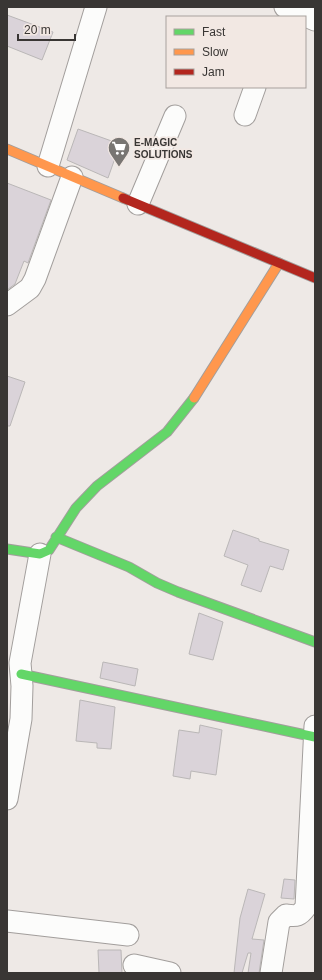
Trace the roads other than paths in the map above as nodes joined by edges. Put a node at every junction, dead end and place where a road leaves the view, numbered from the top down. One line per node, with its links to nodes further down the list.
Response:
1 (96, 7): 8 (street)
2 (284, 7): 3 (street)
3 (305, 16)
4 (255, 88): 5 (street)
5 (245, 115)
6 (175, 116): 10 (street)
7 (7, 149): 8 (street)
8 (48, 166): 9 (street)
9 (72, 177): 10 (street); 13 (street)
10 (138, 204): 11 (street)
11 (279, 263): 12 (street); 14 (street)
12 (315, 278)
13 (7, 305)
14 (56, 537): 16 (street); 17 (street)
15 (7, 549): 16 (street)
16 (40, 554): 18 (street)
17 (315, 642)
18 (21, 674): 19 (street); 20 (street)
19 (315, 734): 25 (street)
20 (7, 799)
21 (7, 921): 22 (street)
22 (128, 935)
23 (134, 965): 24 (street)
24 (170, 973)
25 (271, 973)

